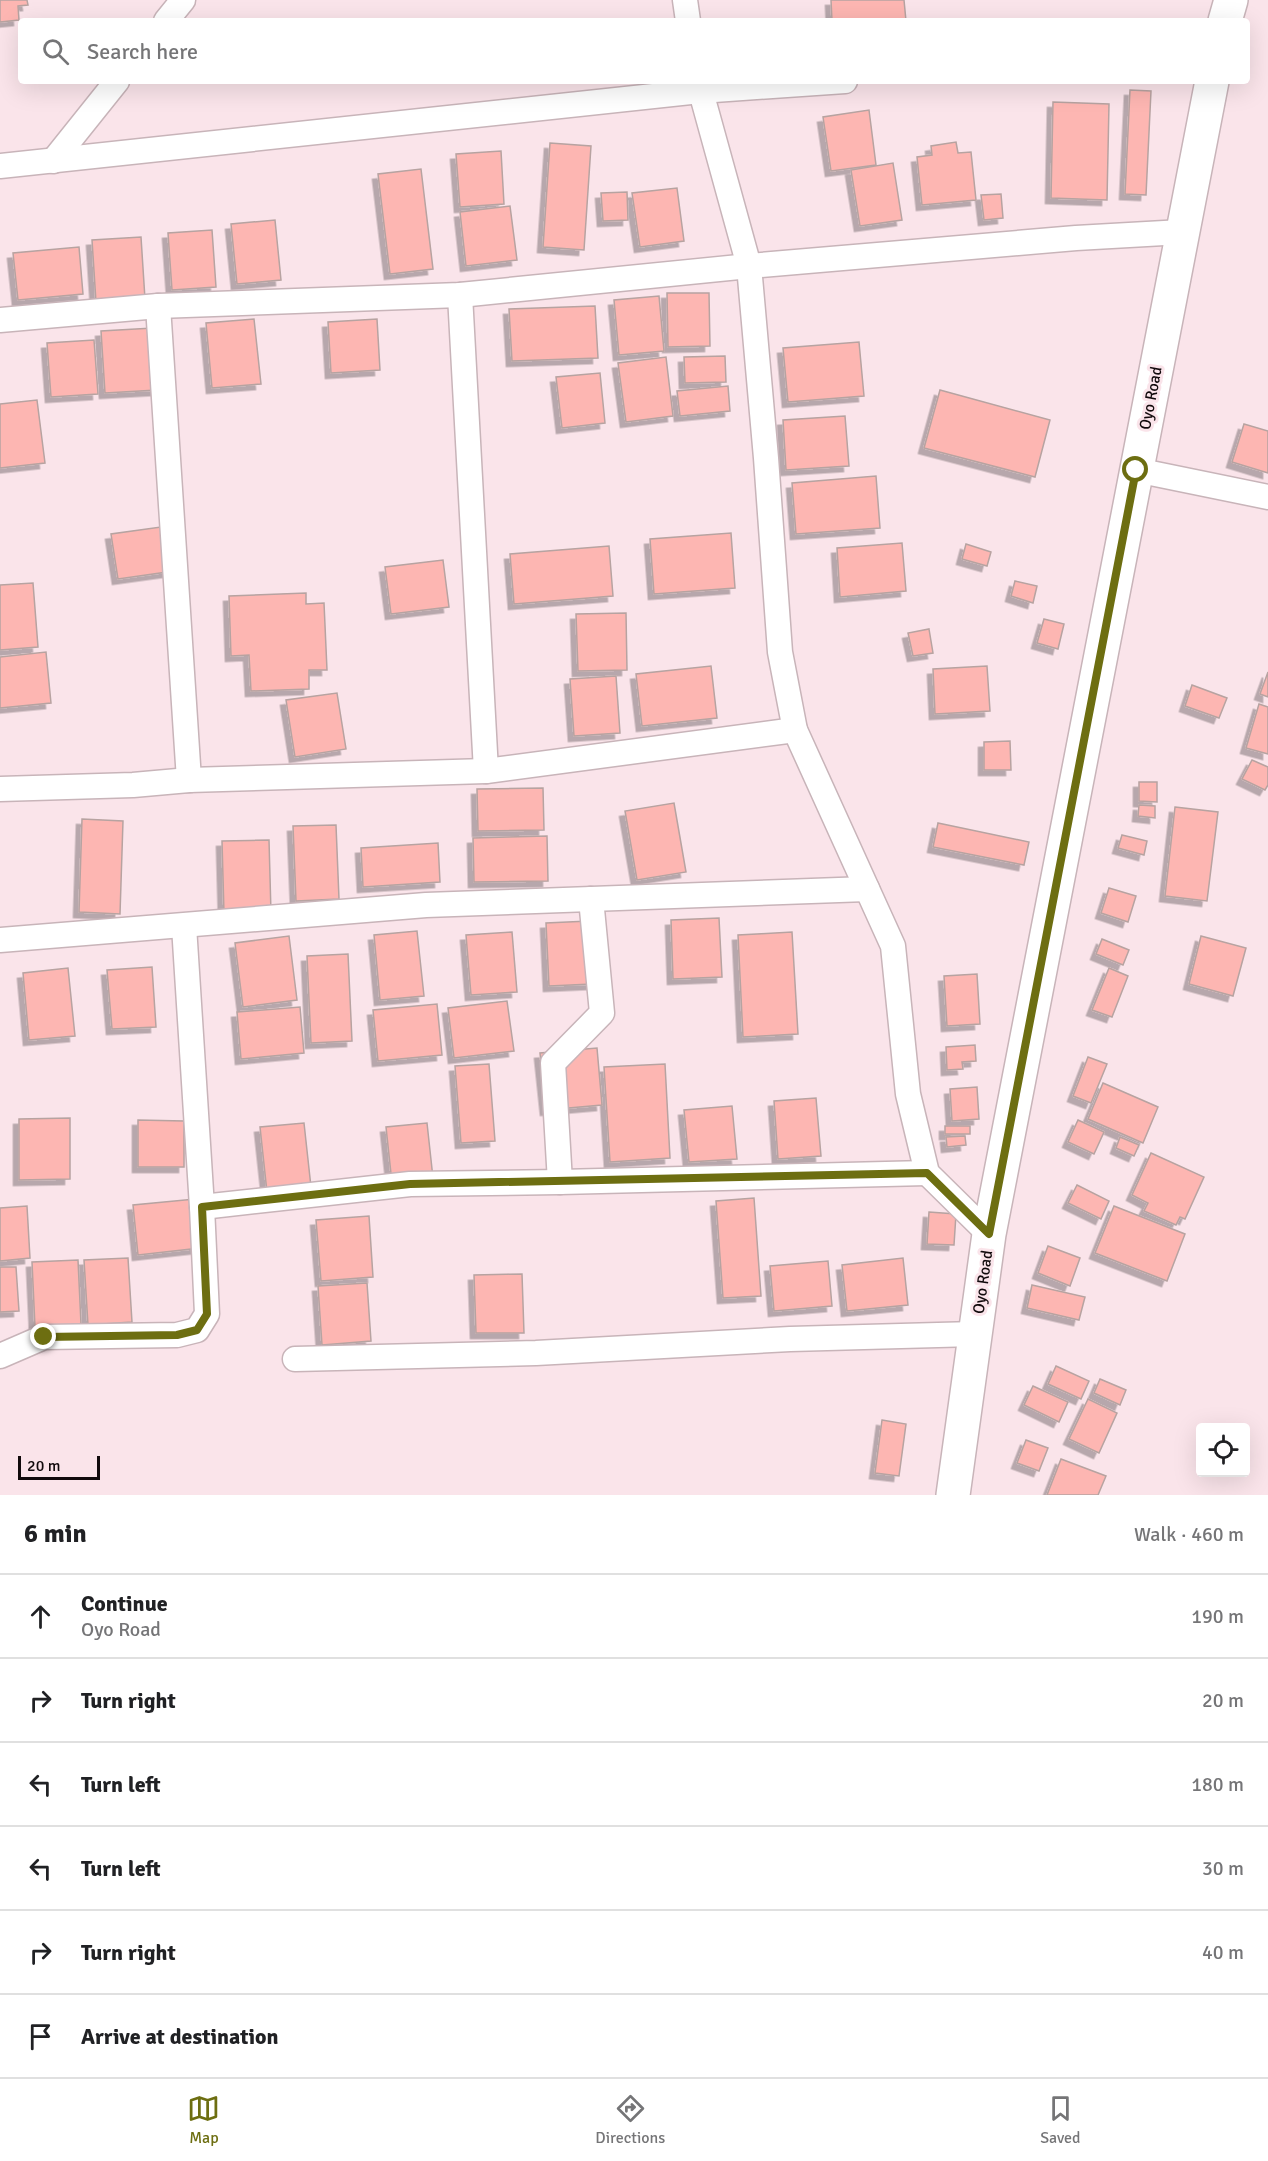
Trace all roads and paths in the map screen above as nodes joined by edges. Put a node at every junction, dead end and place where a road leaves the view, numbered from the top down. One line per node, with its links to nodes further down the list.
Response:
1 (183, 0): 4 (street)
2 (685, 0): 5 (street)
3 (1231, 0): 6 (street)
4 (168, 18)
5 (688, 18)
6 (1227, 18)
7 (115, 84): 11 (street)
8 (757, 84): 10 (street)
9 (1211, 84): 13 (street, Oyo Road)
10 (699, 86): 11 (street); 14 (street)
11 (53, 161): 12 (street)
12 (0, 166)
13 (1182, 232): 14 (street); 18 (street, Oyo Road)
14 (749, 266): 15 (street); 20 (street)
15 (460, 295): 16 (street); 21 (street)
16 (158, 306): 17 (street); 22 (street)
17 (0, 320)
18 (1136, 470): 19 (street); 31 (street, Oyo Road)
19 (1268, 497)
20 (795, 730): 21 (street); 24 (street)
21 (486, 771): 22 (street)
22 (189, 780): 23 (street)
23 (0, 789)
24 (867, 889): 25 (street); 28 (street)
25 (591, 899): 26 (street); 29 (street)
26 (184, 926): 27 (street); 30 (street)
27 (0, 940)
28 (927, 1173): 29 (street); 31 (street)
29 (560, 1182): 30 (street)
30 (202, 1207): 33 (street)
31 (989, 1234): 32 (street, Oyo Road)
32 (975, 1334): 34 (street); 35 (street, Oyo Road)
33 (0, 1356)
34 (295, 1359)
35 (953, 1495)

